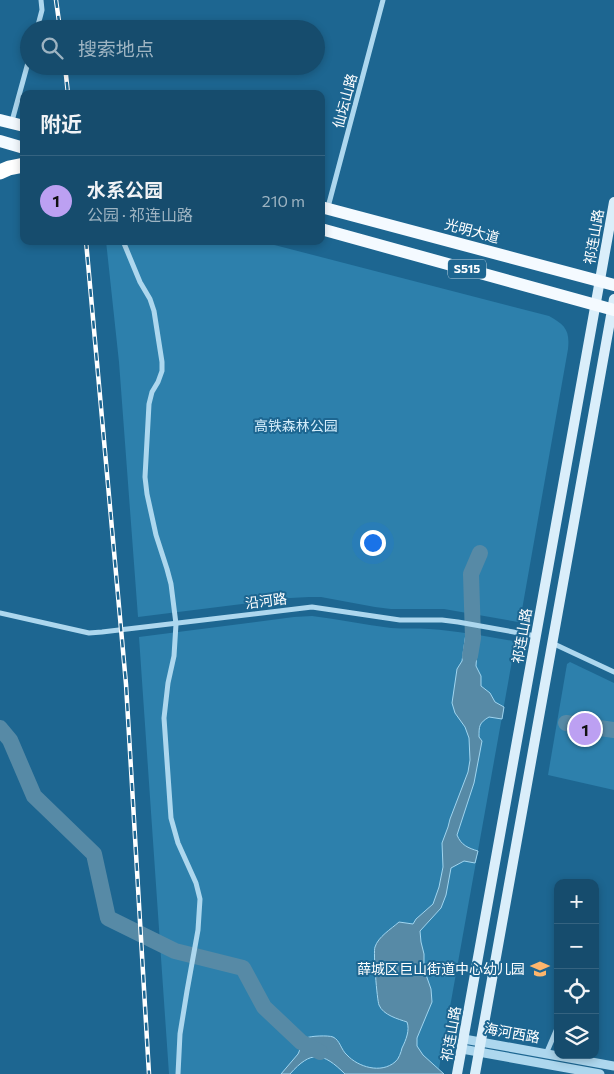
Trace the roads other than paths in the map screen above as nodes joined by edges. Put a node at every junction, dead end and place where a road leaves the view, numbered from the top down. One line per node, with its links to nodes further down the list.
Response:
1 (41, 0): 3 (street)
2 (383, 0): 13 (street, 仙坛山路)
3 (39, 20)
4 (25, 75): 5 (street)
5 (21, 90)
6 (20, 93): 7 (street)
7 (12, 123)
8 (0, 141): 9 (main road)
9 (20, 147)
10 (20, 166): 11 (highway)
11 (0, 172)
12 (614, 202): 17 (main road, 祁连山路)
13 (325, 204)
14 (325, 208): 17 (main road, 光明大道 / S515)
15 (325, 230): 19 (main road, S515)
16 (126, 245): 22 (street)
17 (600, 281): 18 (main road, 光明大道 / S515); 19 (main road, 祁连山路)
18 (614, 285)
19 (596, 305): 20 (main road, S515); 23 (main road, 祁连山路)
20 (614, 308): 24 (main road)
21 (0, 613): 22 (street, 沿河路)
22 (176, 624): 23 (street, 沿河路); 31 (street)
23 (536, 636): 27 (main road, 祁连山路)
24 (552, 643): 25 (street); 28 (main road)
25 (614, 672)
26 (554, 1035): 29 (street)
27 (463, 1044): 28 (street, 海河西路); 32 (main road, 祁连山路)
28 (480, 1047): 29 (street, 海河西路); 33 (main road); 34 (street, 海河西路)
29 (546, 1054): 30 (street, 海河西路)
30 (614, 1066)
31 (178, 1074)
32 (457, 1074)
33 (475, 1074)
34 (600, 1074)

